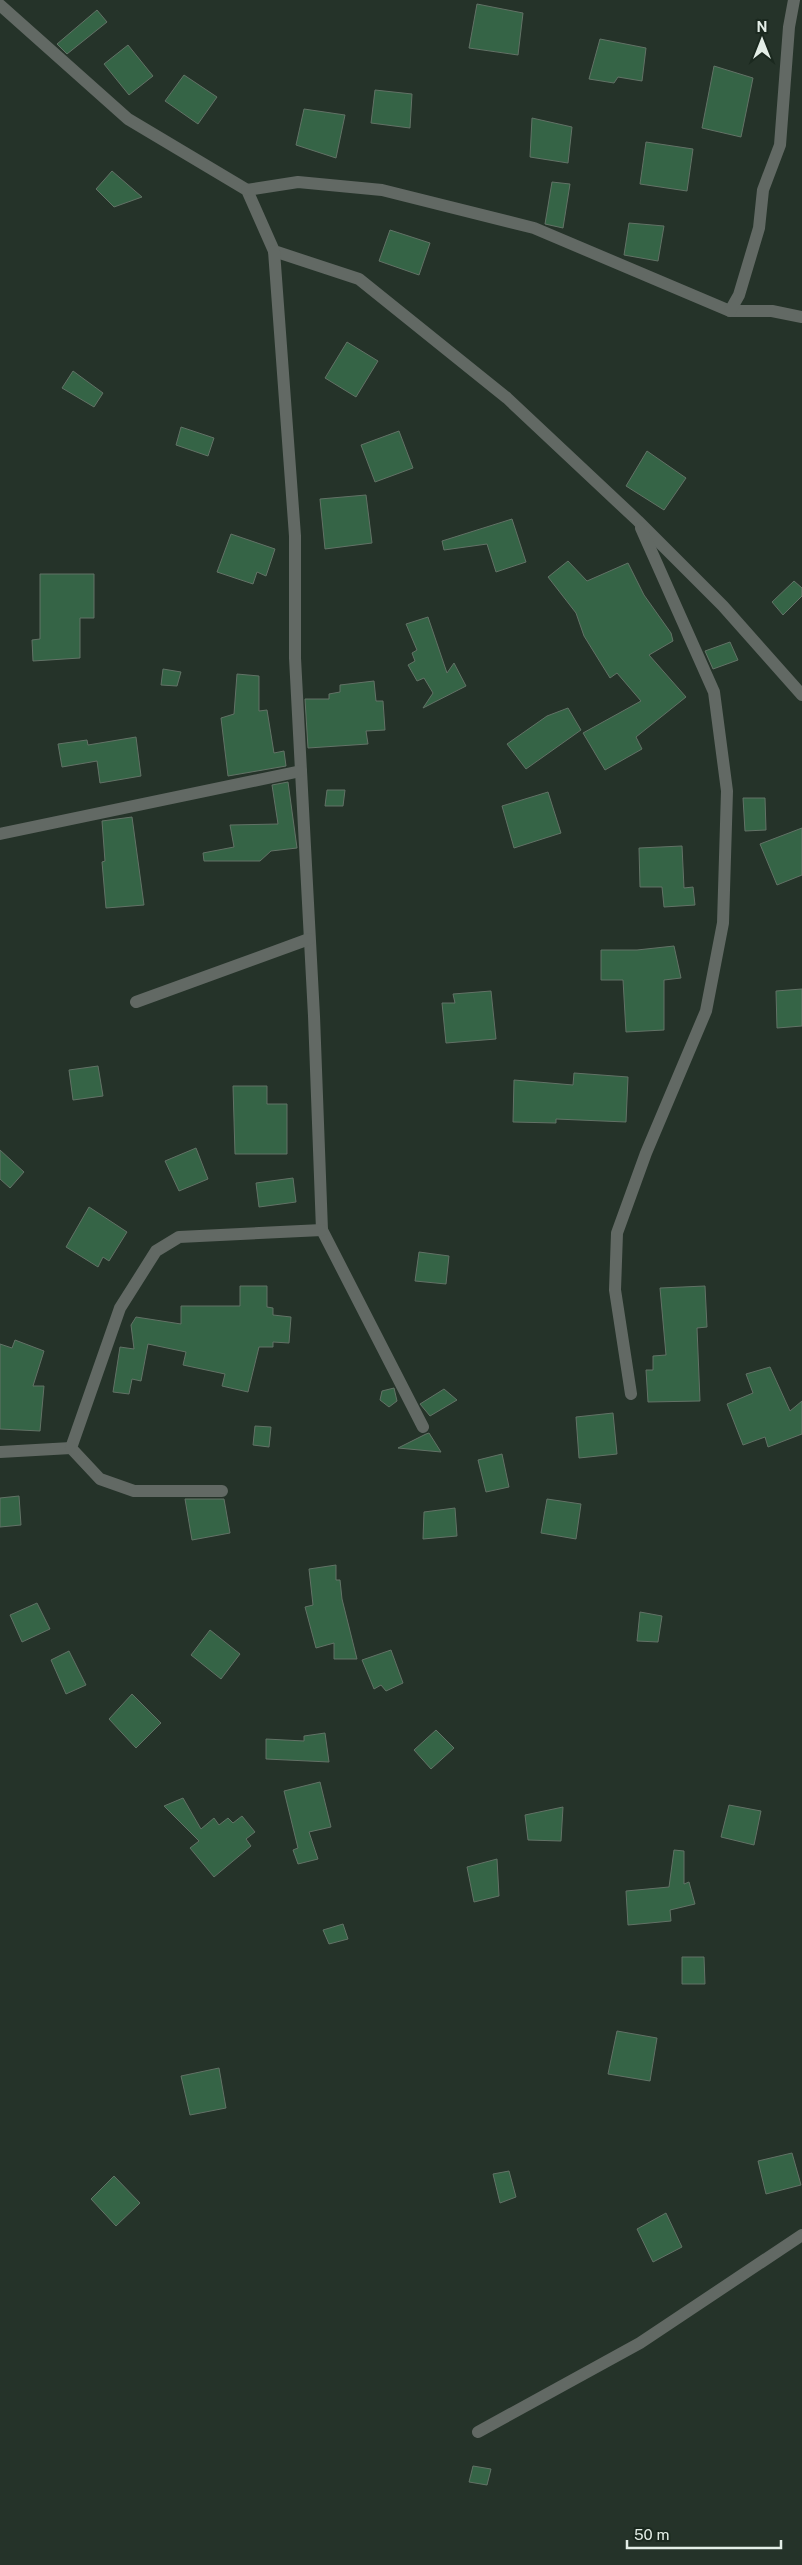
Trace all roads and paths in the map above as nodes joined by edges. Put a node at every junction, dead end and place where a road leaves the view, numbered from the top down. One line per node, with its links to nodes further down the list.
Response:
1 (794, 0): 5 (street)
2 (0, 5): 3 (street)
3 (247, 190): 4 (street); 5 (street)
4 (274, 251): 7 (street); 9 (street)
5 (730, 311): 6 (street)
6 (802, 317)
7 (638, 521): 8 (street); 14 (street)
8 (802, 695)
9 (301, 771): 10 (street); 11 (street)
10 (0, 834)
11 (309, 939): 12 (street); 13 (street)
12 (136, 1002)
13 (322, 1230): 15 (street); 16 (street)
14 (631, 1394)
15 (423, 1427)
16 (71, 1448): 17 (street); 18 (street)
17 (0, 1452)
18 (222, 1491)
19 (802, 2235): 20 (street)
20 (478, 2432)

